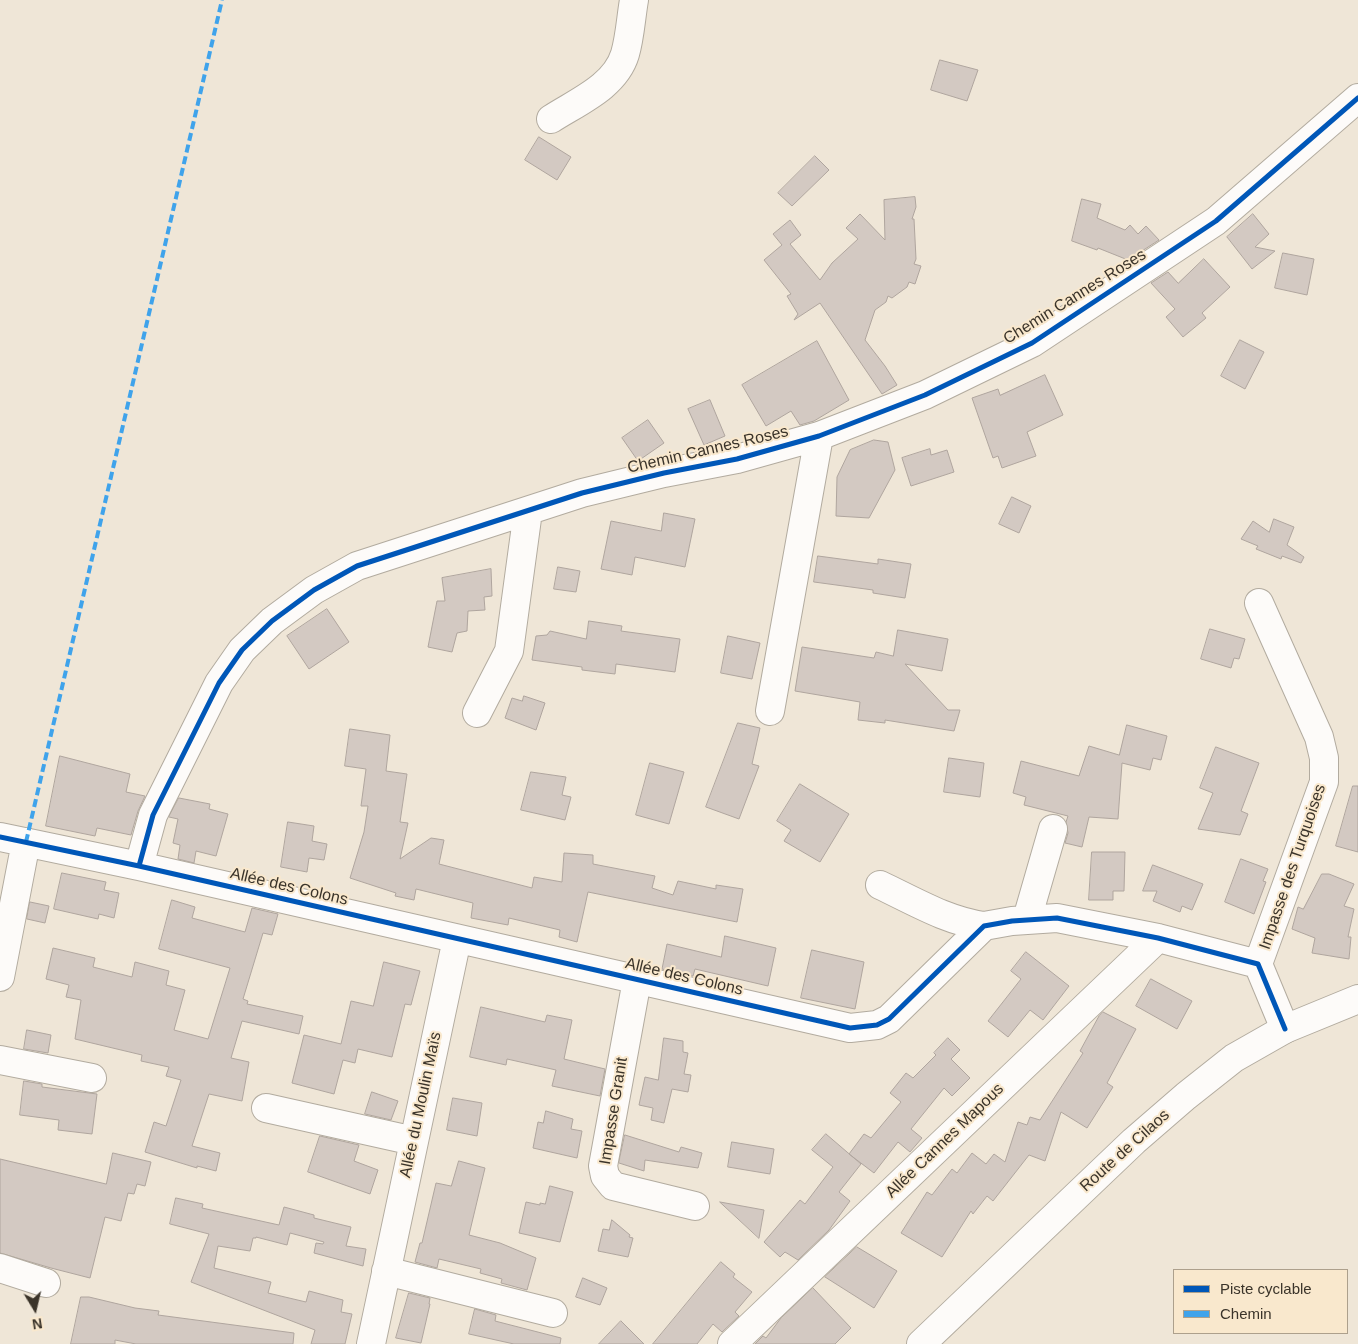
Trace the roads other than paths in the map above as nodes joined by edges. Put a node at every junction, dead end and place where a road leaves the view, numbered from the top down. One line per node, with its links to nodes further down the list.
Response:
1 (634, 0): 3 (street)
2 (1358, 98): 4 (street, Chemin Cannes Roses)
3 (551, 119)
4 (819, 436): 5 (street, Chemin Cannes Roses); 7 (street)
5 (528, 511): 8 (street); 12 (street, Chemin Cannes Roses)
6 (1259, 603): 18 (street, Impasse des Turquoises)
7 (770, 711)
8 (477, 713)
9 (1053, 829): 14 (street)
10 (0, 837): 11 (street, Allée des Colons)
11 (26, 842): 12 (street, Allée des Colons); 19 (street)
12 (139, 866): 17 (street, Allée des Colons)
13 (880, 885): 15 (street)
14 (1027, 919): 15 (street); 16 (street)
15 (984, 926): 20 (street, Allée des Colons)
16 (1158, 938): 18 (street); 33 (street, Allée Cannes Mapous)
17 (457, 939): 20 (street, Allée des Colons); 26 (street, Allée du Moulin Maïs)
18 (1258, 964): 22 (street)
19 (0, 977)
20 (637, 980): 27 (street, Impasse Granit)
21 (1358, 999): 22 (street, Route de Cilaos)
22 (1285, 1029): 34 (street, Route de Cilaos)
23 (0, 1060): 24 (street)
24 (92, 1078)
25 (266, 1108): 26 (street)
26 (414, 1141): 29 (street, Allée du Moulin Maïs)
27 (695, 1206)
28 (0, 1268): 30 (street)
29 (386, 1272): 31 (street); 32 (street, Allée du Moulin Maïs)
30 (46, 1283)
31 (553, 1313)
32 (371, 1344)
33 (732, 1344)
34 (921, 1344)

